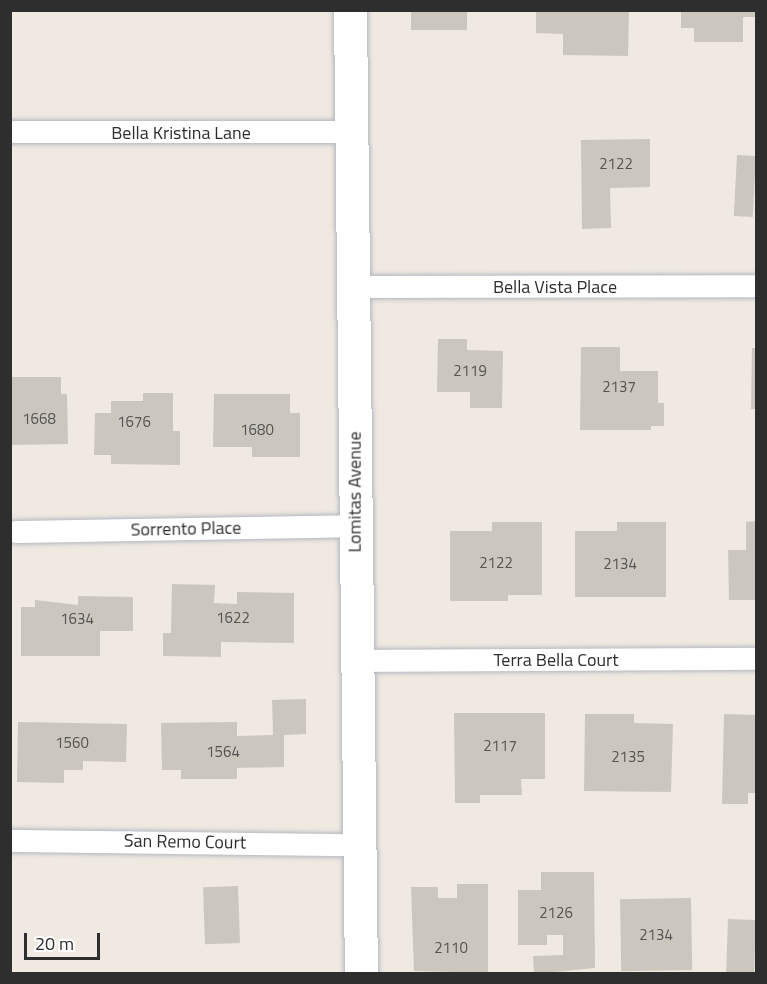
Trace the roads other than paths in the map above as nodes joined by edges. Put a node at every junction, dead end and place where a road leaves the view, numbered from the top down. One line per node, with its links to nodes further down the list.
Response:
1 (350, 10): 3 (street, Lomitas Avenue)
2 (10, 132): 3 (street, Bella Kristina Lane)
3 (351, 132): 5 (street, Lomitas Avenue)
4 (756, 286): 5 (street, Bella Vista Place)
5 (353, 287): 6 (street, Lomitas Avenue)
6 (355, 526): 7 (street, Sorrento Place); 9 (street, Lomitas Avenue)
7 (16, 532)
8 (756, 659): 9 (street, Terra Bella Court)
9 (356, 661): 11 (street, Lomitas Avenue)
10 (10, 841): 11 (street, San Remo Court)
11 (360, 845): 12 (street, Lomitas Avenue)
12 (361, 974)

